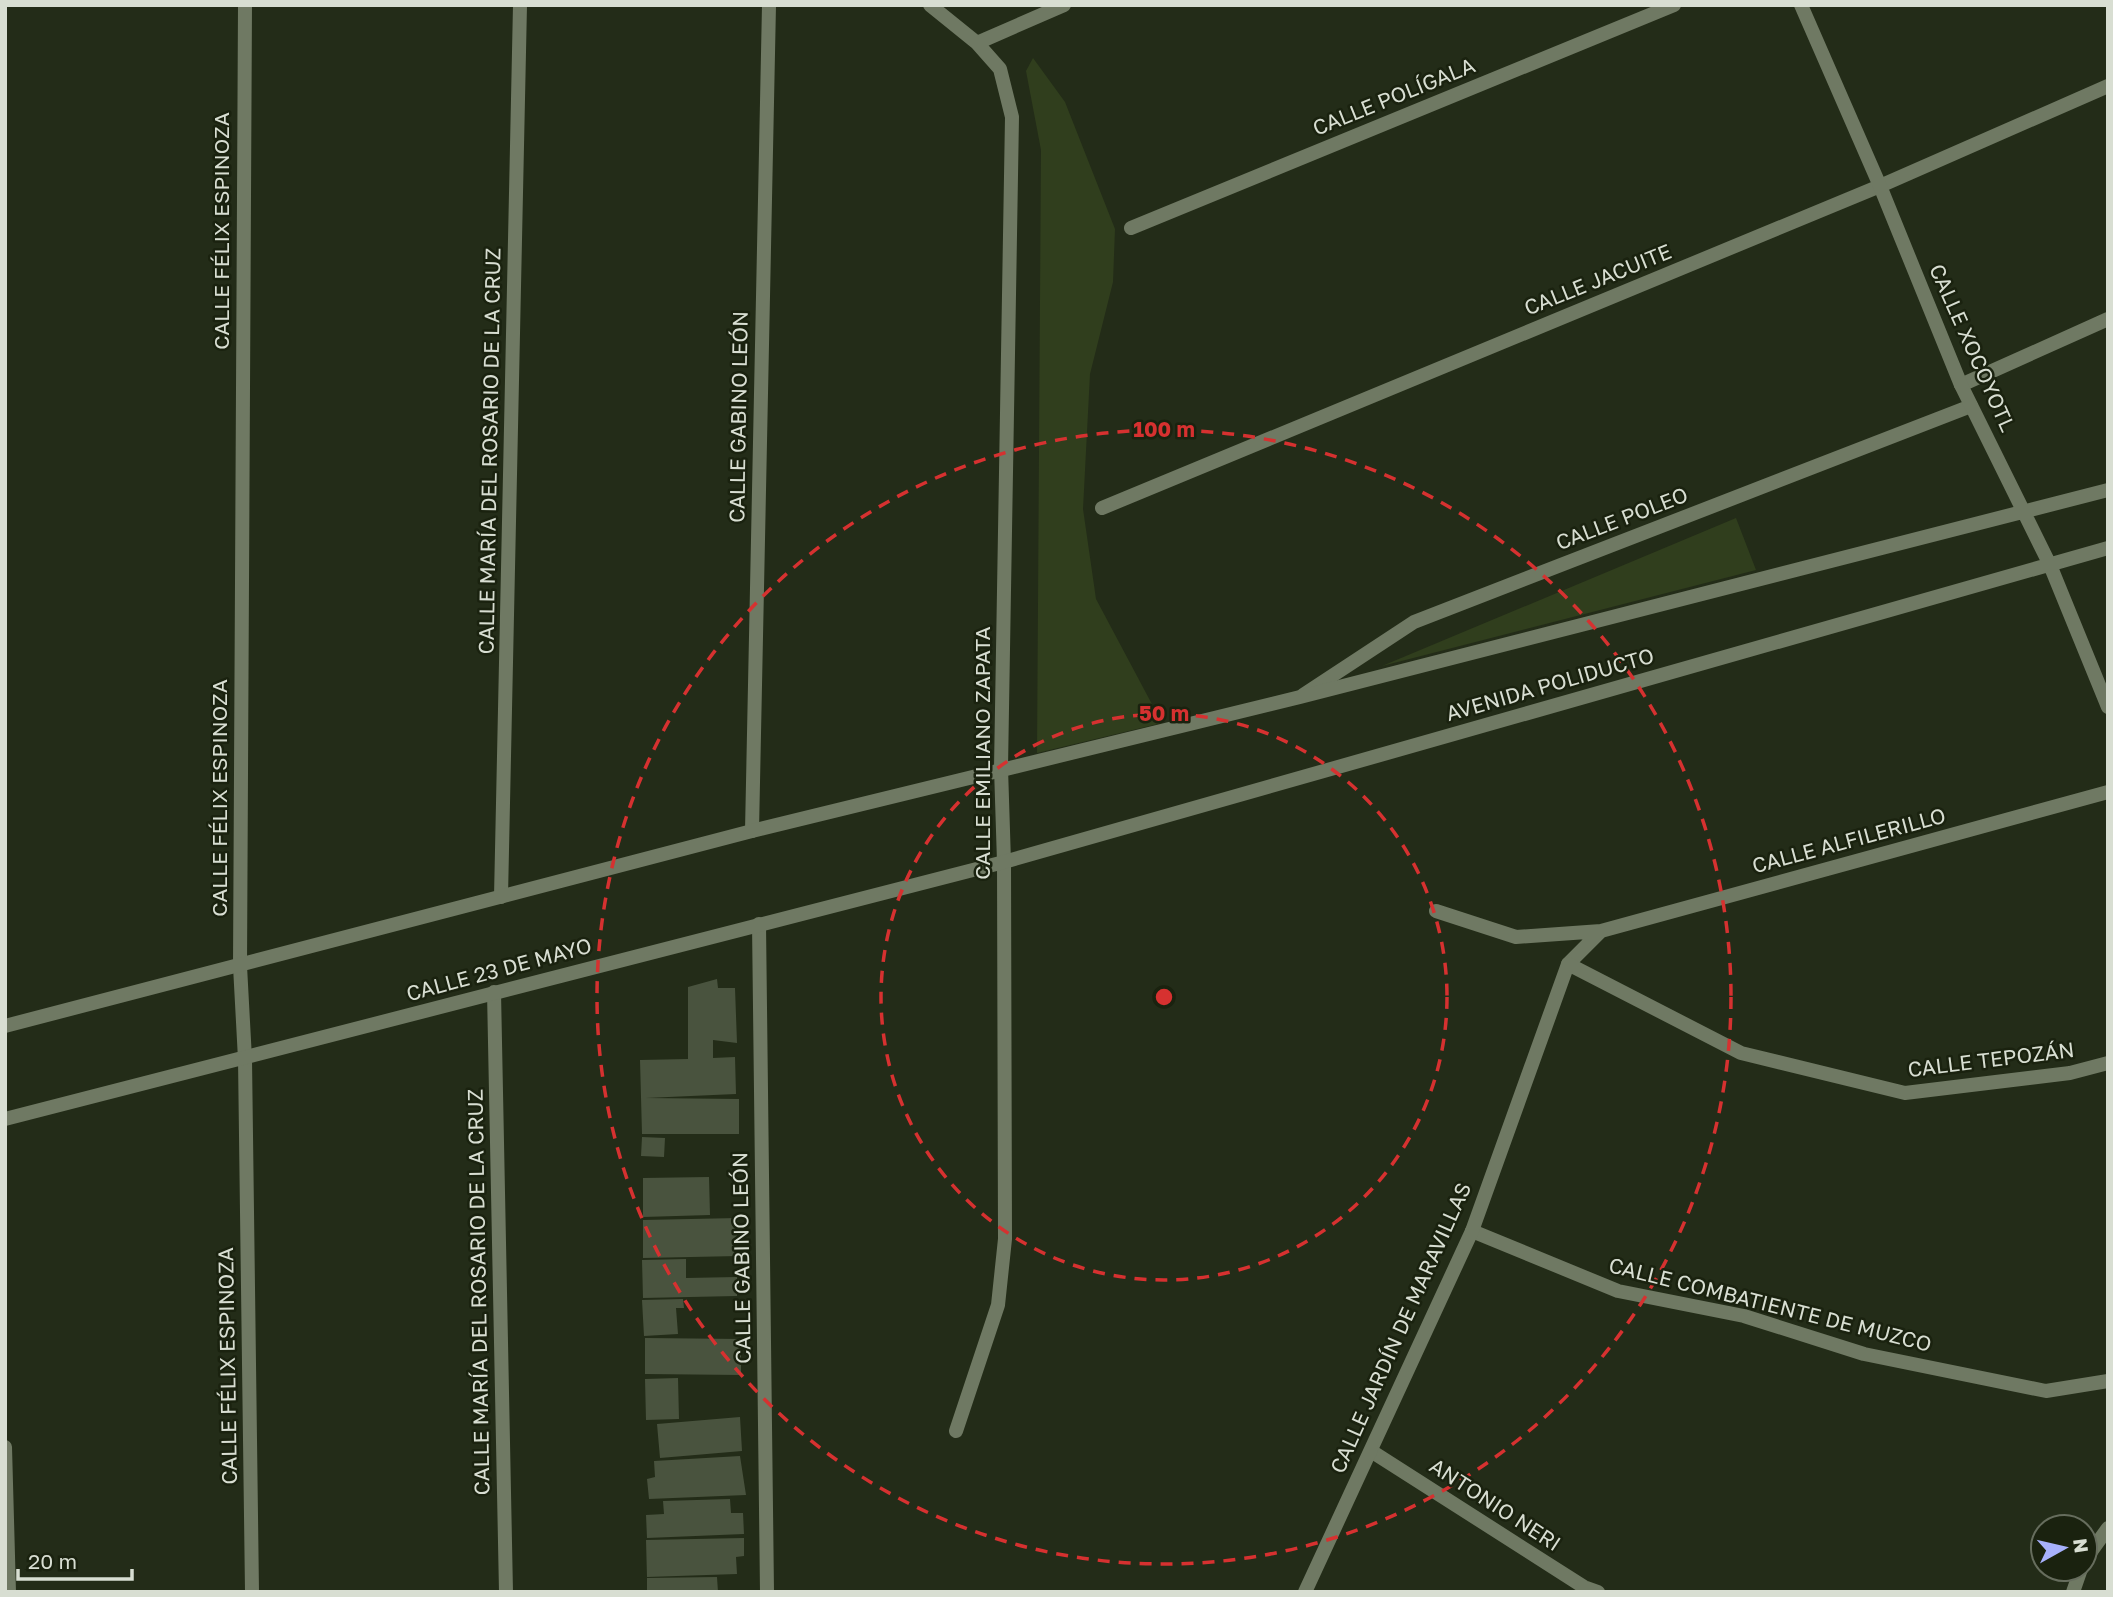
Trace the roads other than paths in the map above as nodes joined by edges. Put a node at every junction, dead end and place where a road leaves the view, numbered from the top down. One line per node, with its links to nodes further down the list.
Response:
1 (245, 5): 31 (street, CALLE FÉLIX ESPINOZA)
2 (520, 5): 26 (street, CALLE MARÍA DEL ROSARIO DE LA CRUZ)
3 (769, 5): 24 (street, CALLE GABINO LEÓN)
4 (930, 5): 8 (street)
5 (1065, 5): 8 (street)
6 (1674, 5): 11 (street, CALLE POLÍGALA)
7 (1801, 5): 10 (street, CALLE XOCOYOTL)
8 (977, 43): 22 (street, CALLE EMILIANO ZAPATA)
9 (2108, 86): 10 (street, CALLE JACUITE)
10 (1880, 186): 13 (street, CALLE XOCOYOTL); 16 (street, CALLE JACUITE)
11 (1130, 228)
12 (2108, 318): 13 (street)
13 (1961, 384): 14 (street, CALLE XOCOYOTL)
14 (1971, 406): 17 (street, CALLE XOCOYOTL); 20 (street, CALLE POLEO)
15 (2108, 490): 17 (street)
16 (1102, 508)
17 (2025, 512): 19 (street, CALLE XOCOYOTL); 20 (street)
18 (2108, 548): 19 (street, AVENIDA POLIDUCTO)
19 (2050, 565): 21 (street, CALLE XOCOYOTL); 25 (street, AVENIDA POLIDUCTO)
20 (1300, 697): 22 (street)
21 (2108, 707)
22 (1001, 768): 24 (street); 25 (street, CALLE EMILIANO ZAPATA)
23 (2108, 792): 29 (street, CALLE ALFILERILLO)
24 (752, 831): 26 (street)
25 (1004, 862): 28 (street, CALLE 23 DE MAYO); 39 (street, CALLE EMILIANO ZAPATA)
26 (501, 897): 31 (street)
27 (1436, 911): 29 (street)
28 (760, 924): 32 (street, CALLE 23 DE MAYO); 46 (street, CALLE GABINO LEÓN)
29 (1601, 931): 30 (street, CALLE JARDÍN DE MARAVILLAS)
30 (1568, 964): 35 (street, CALLE TEPOZÁN); 37 (street, CALLE JARDÍN DE MARAVILLAS)
31 (240, 966): 33 (street); 34 (street, CALLE FÉLIX ESPINOZA)
32 (494, 992): 34 (street, CALLE 23 DE MAYO); 45 (street, CALLE MARÍA DEL ROSARIO DE LA CRUZ)
33 (5, 1026)
34 (245, 1059): 36 (street, CALLE 23 DE MAYO); 44 (street, CALLE FÉLIX ESPINOZA)
35 (2108, 1063)
36 (5, 1119)
37 (1472, 1231): 38 (street, CALLE COMBATIENTE DE MUZCO); 41 (street, CALLE JARDÍN DE MARAVILLAS)
38 (2108, 1381)
39 (956, 1431)
40 (5, 1447): 43 (street)
41 (1371, 1451): 42 (street, ANTONIO NERI); 47 (street, CALLE JARDÍN DE MARAVILLAS)
42 (1588, 1590)
43 (9, 1592)
44 (252, 1592)
45 (506, 1592)
46 (767, 1592)
47 (1305, 1592)

